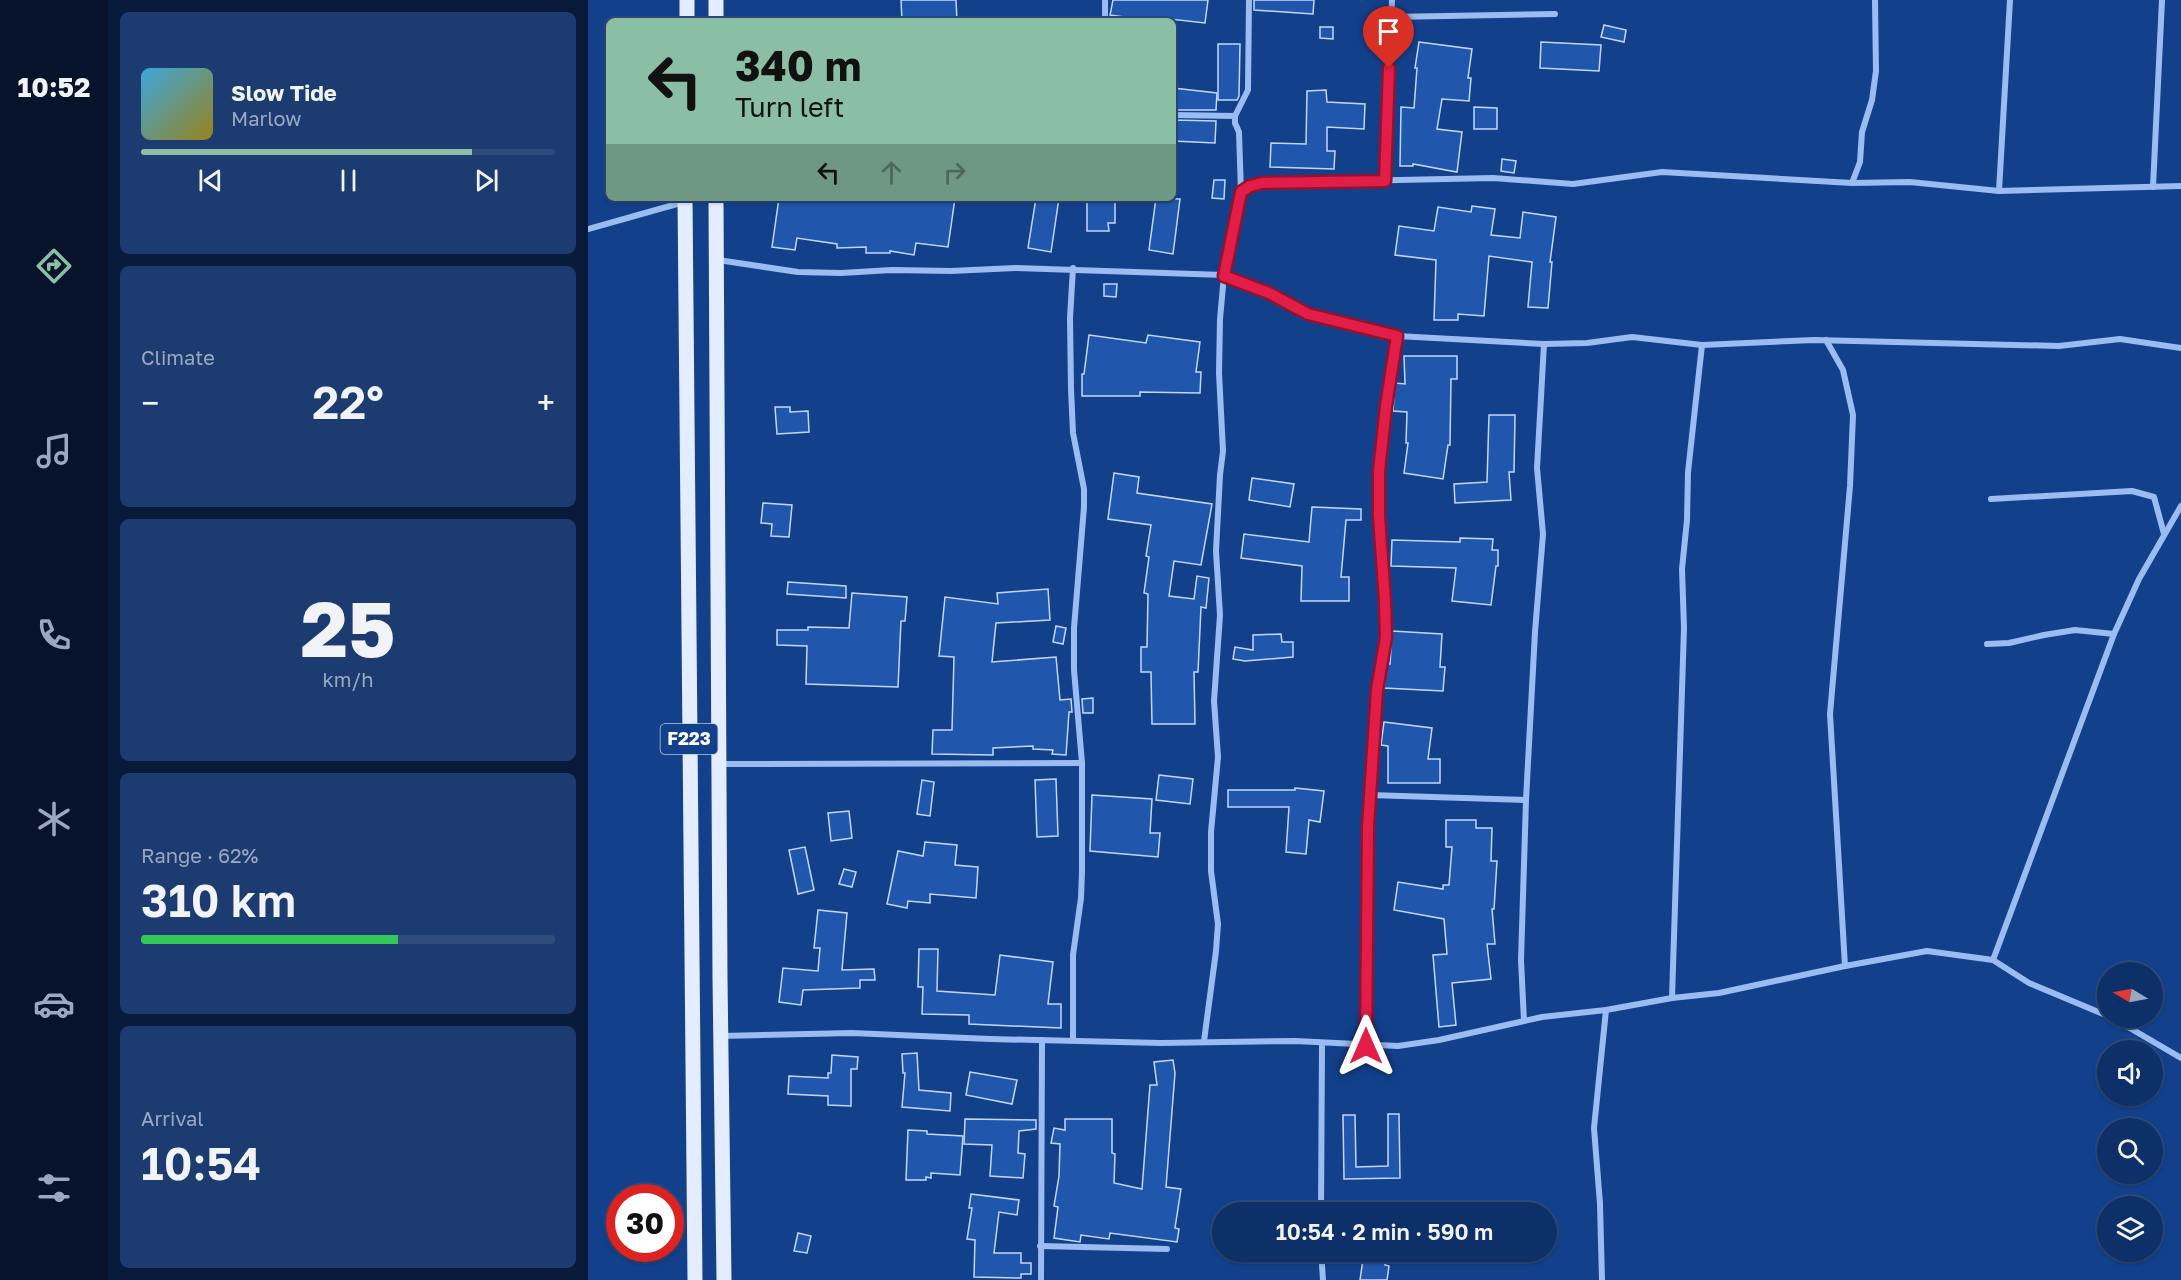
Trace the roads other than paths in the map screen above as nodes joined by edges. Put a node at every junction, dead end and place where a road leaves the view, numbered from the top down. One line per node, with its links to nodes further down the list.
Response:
1 (687, 0): 11 (main road)
2 (716, 0): 12 (main road)
3 (1105, 0): 13 (street)
4 (1249, 0): 15 (street)
5 (1392, 0): 10 (street)
6 (1875, 0): 17 (street)
7 (2010, 0): 20 (street)
8 (2162, 0): 19 (street)
9 (1556, 14): 10 (street)
10 (1391, 17): 16 (street)
11 (687, 18)
12 (716, 18)
13 (1105, 18)
14 (1176, 115): 15 (street)
15 (1235, 116): 21 (street)
16 (1385, 181): 17 (street); 21 (street)
17 (1852, 183): 20 (street)
18 (2181, 186): 19 (street)
19 (2153, 187): 20 (street)
20 (1999, 191)
21 (1241, 192): 28 (street)
22 (682, 201): 25 (street)
23 (685, 201): 61 (main road, F223)
24 (716, 201): 26 (main road, F223)
25 (588, 229)
26 (717, 260): 27 (street); 40 (main road, F223)
27 (1073, 268): 28 (street); 39 (street)
28 (1224, 276): 29 (street); 53 (street)
29 (1397, 336): 31 (street); 41 (street)
30 (1826, 340): 32 (street); 33 (street); 44 (street)
31 (1544, 344): 32 (street); 42 (street)
32 (1702, 345): 45 (street)
33 (2181, 348)
34 (1991, 499): 36 (street)
35 (2181, 506): 36 (street)
36 (2164, 534): 37 (street)
37 (2114, 634): 38 (street); 43 (street)
38 (1987, 644)
39 (1082, 763): 40 (street); 52 (street)
40 (719, 764): 50 (main road, F223)
41 (1370, 795): 42 (street); 55 (street)
42 (1526, 800): 48 (street)
43 (1993, 960): 44 (street); 47 (street)
44 (1845, 966): 45 (street)
45 (1672, 998): 46 (street)
46 (1606, 1010): 48 (street); 65 (street)
47 (2097, 1011)
48 (1524, 1021): 55 (street)
49 (2130, 1028): 56 (street)
50 (720, 1036): 51 (street); 62 (main road, F223)
51 (1042, 1040): 52 (street); 58 (street)
52 (1073, 1040): 53 (street)
53 (1204, 1041): 54 (street)
54 (1322, 1043): 55 (street); 57 (street)
55 (1366, 1046)
56 (2181, 1058)
57 (1321, 1202)
58 (1040, 1246): 59 (street); 63 (street)
59 (1167, 1249)
60 (1322, 1262): 64 (street)
61 (694, 1280)
62 (724, 1280)
63 (1041, 1280)
64 (1323, 1280)
65 (1602, 1280)

